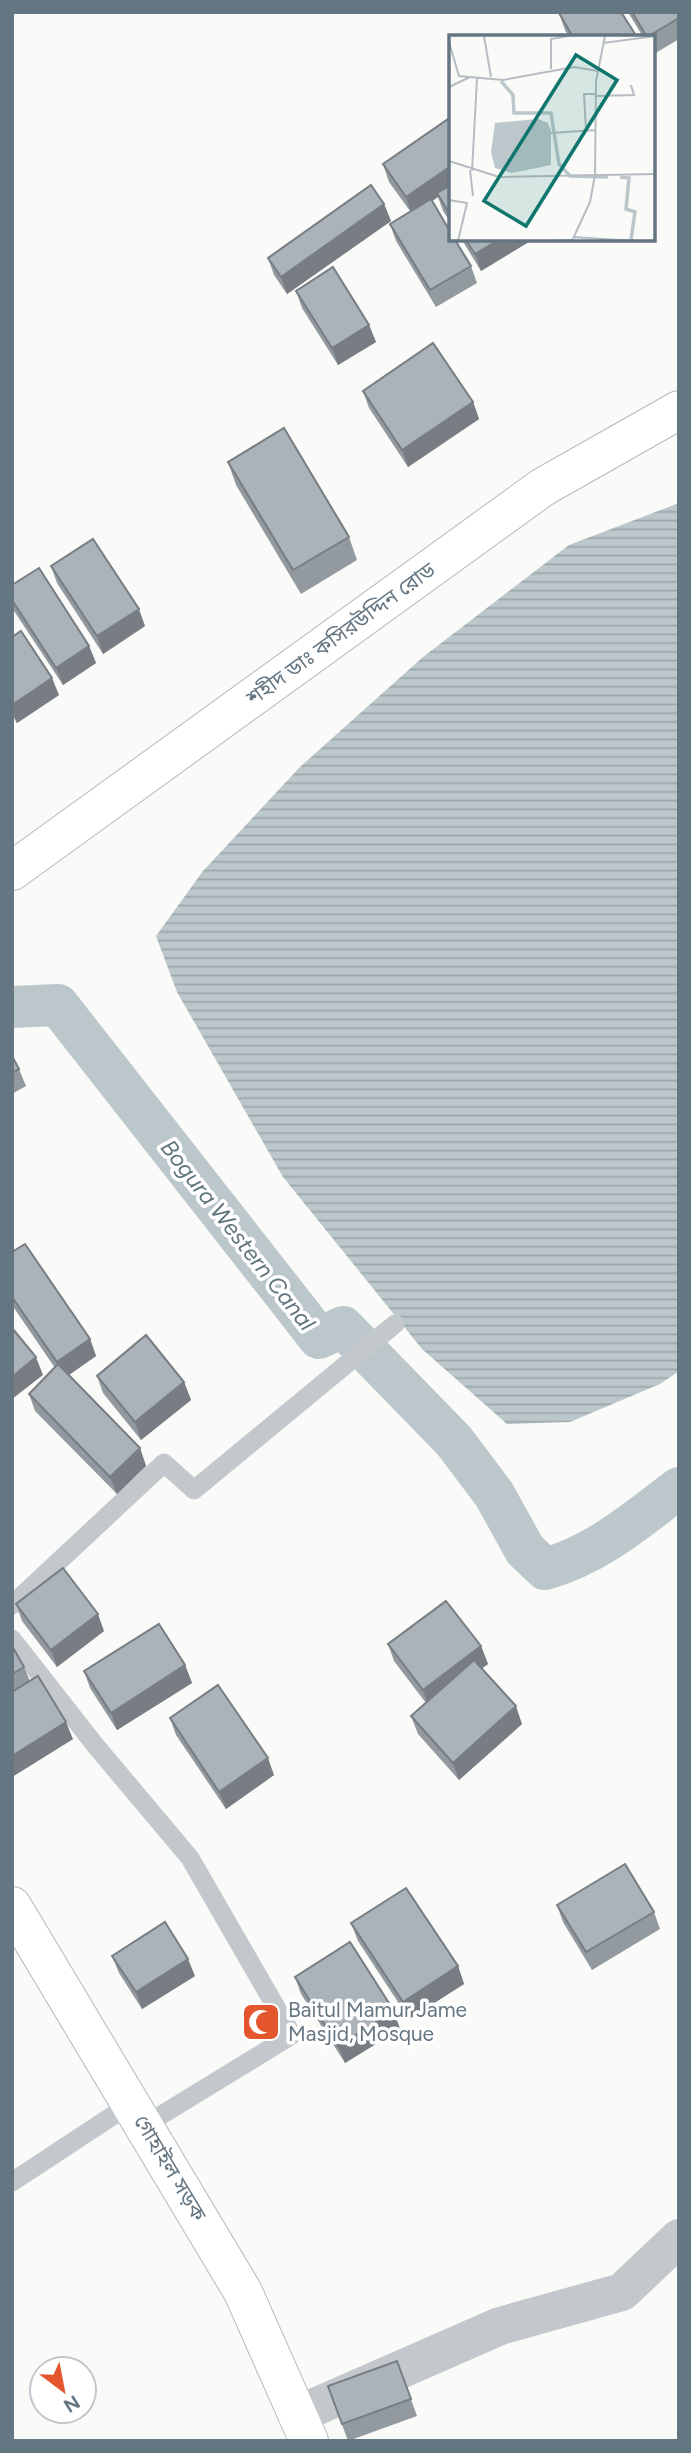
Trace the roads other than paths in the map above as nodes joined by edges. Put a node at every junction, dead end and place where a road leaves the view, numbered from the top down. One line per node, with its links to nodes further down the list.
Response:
1 (679, 410): 2 (street, শহীদ ডাঃ কসিরউদ্দিন রোড)
2 (12, 871)
3 (395, 1324): 4 (lane)
4 (12, 1605)
5 (12, 1639): 7 (lane)
6 (12, 1906): 7 (street, গোহাইল সড়ক)
7 (138, 2114): 8 (lane); 10 (street, গোহাইল সড়ক)
8 (12, 2182)
9 (679, 2238): 10 (street)
10 (303, 2428)

